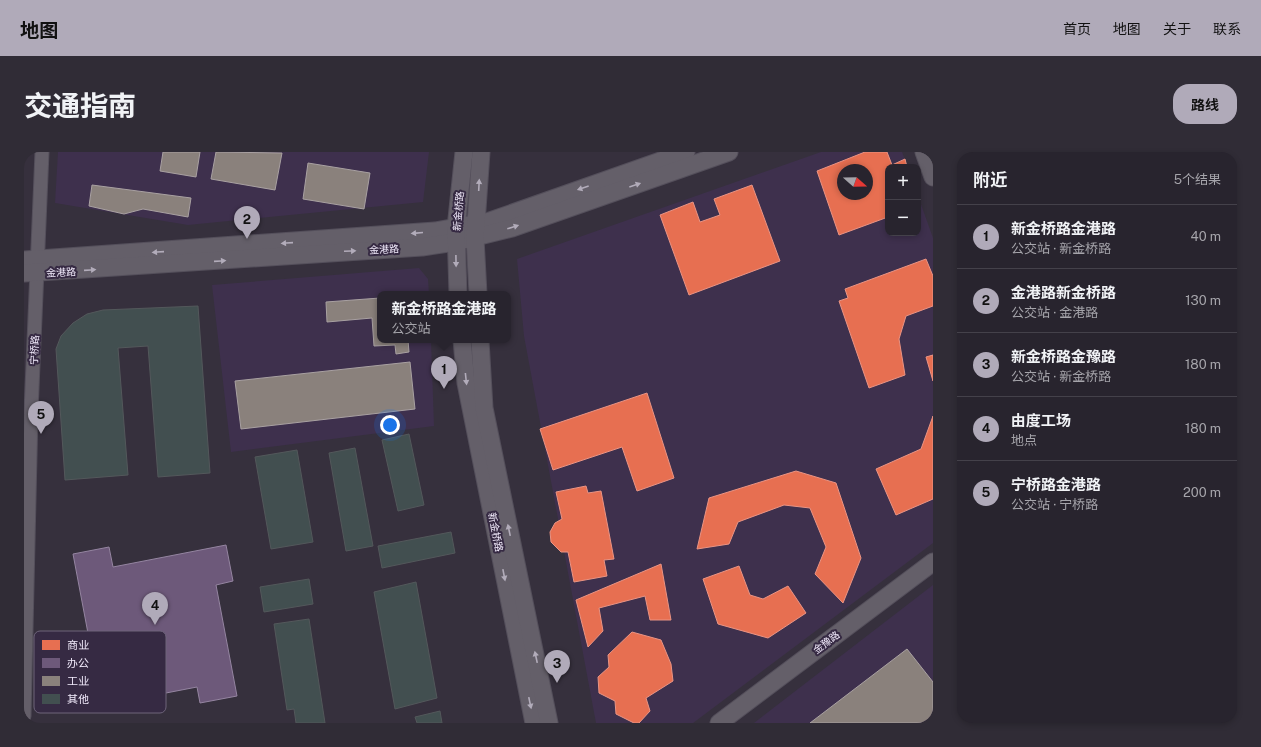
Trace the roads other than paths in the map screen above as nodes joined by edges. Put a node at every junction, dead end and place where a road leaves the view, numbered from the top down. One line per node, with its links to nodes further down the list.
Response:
1 (42, 152): 10 (street, 宁桥路)
2 (464, 152): 9 (street, 新金桥路)
3 (481, 152): 8 (street, 新金桥路, one-way to 3)
4 (686, 152): 8 (street, 金港路, one-way to 8)
5 (729, 152): 8 (street, 金港路, one-way to 5)
6 (924, 152): 7 (street)
7 (933, 177)
8 (475, 231): 9 (street, 金港路); 12 (street, 新金桥路)
9 (455, 235): 10 (street, 金港路); 11 (street, 新金桥路, one-way to 11)
10 (31, 266): 16 (street, 宁桥路)
11 (458, 291)
12 (478, 291)
13 (462, 343): 17 (street, 新金桥路, one-way to 17)
14 (480, 343): 18 (street, 新金桥路, one-way to 14)
15 (933, 562): 19 (street, 金豫路)
16 (24, 716)
17 (534, 723)
18 (549, 723)
19 (719, 723)

